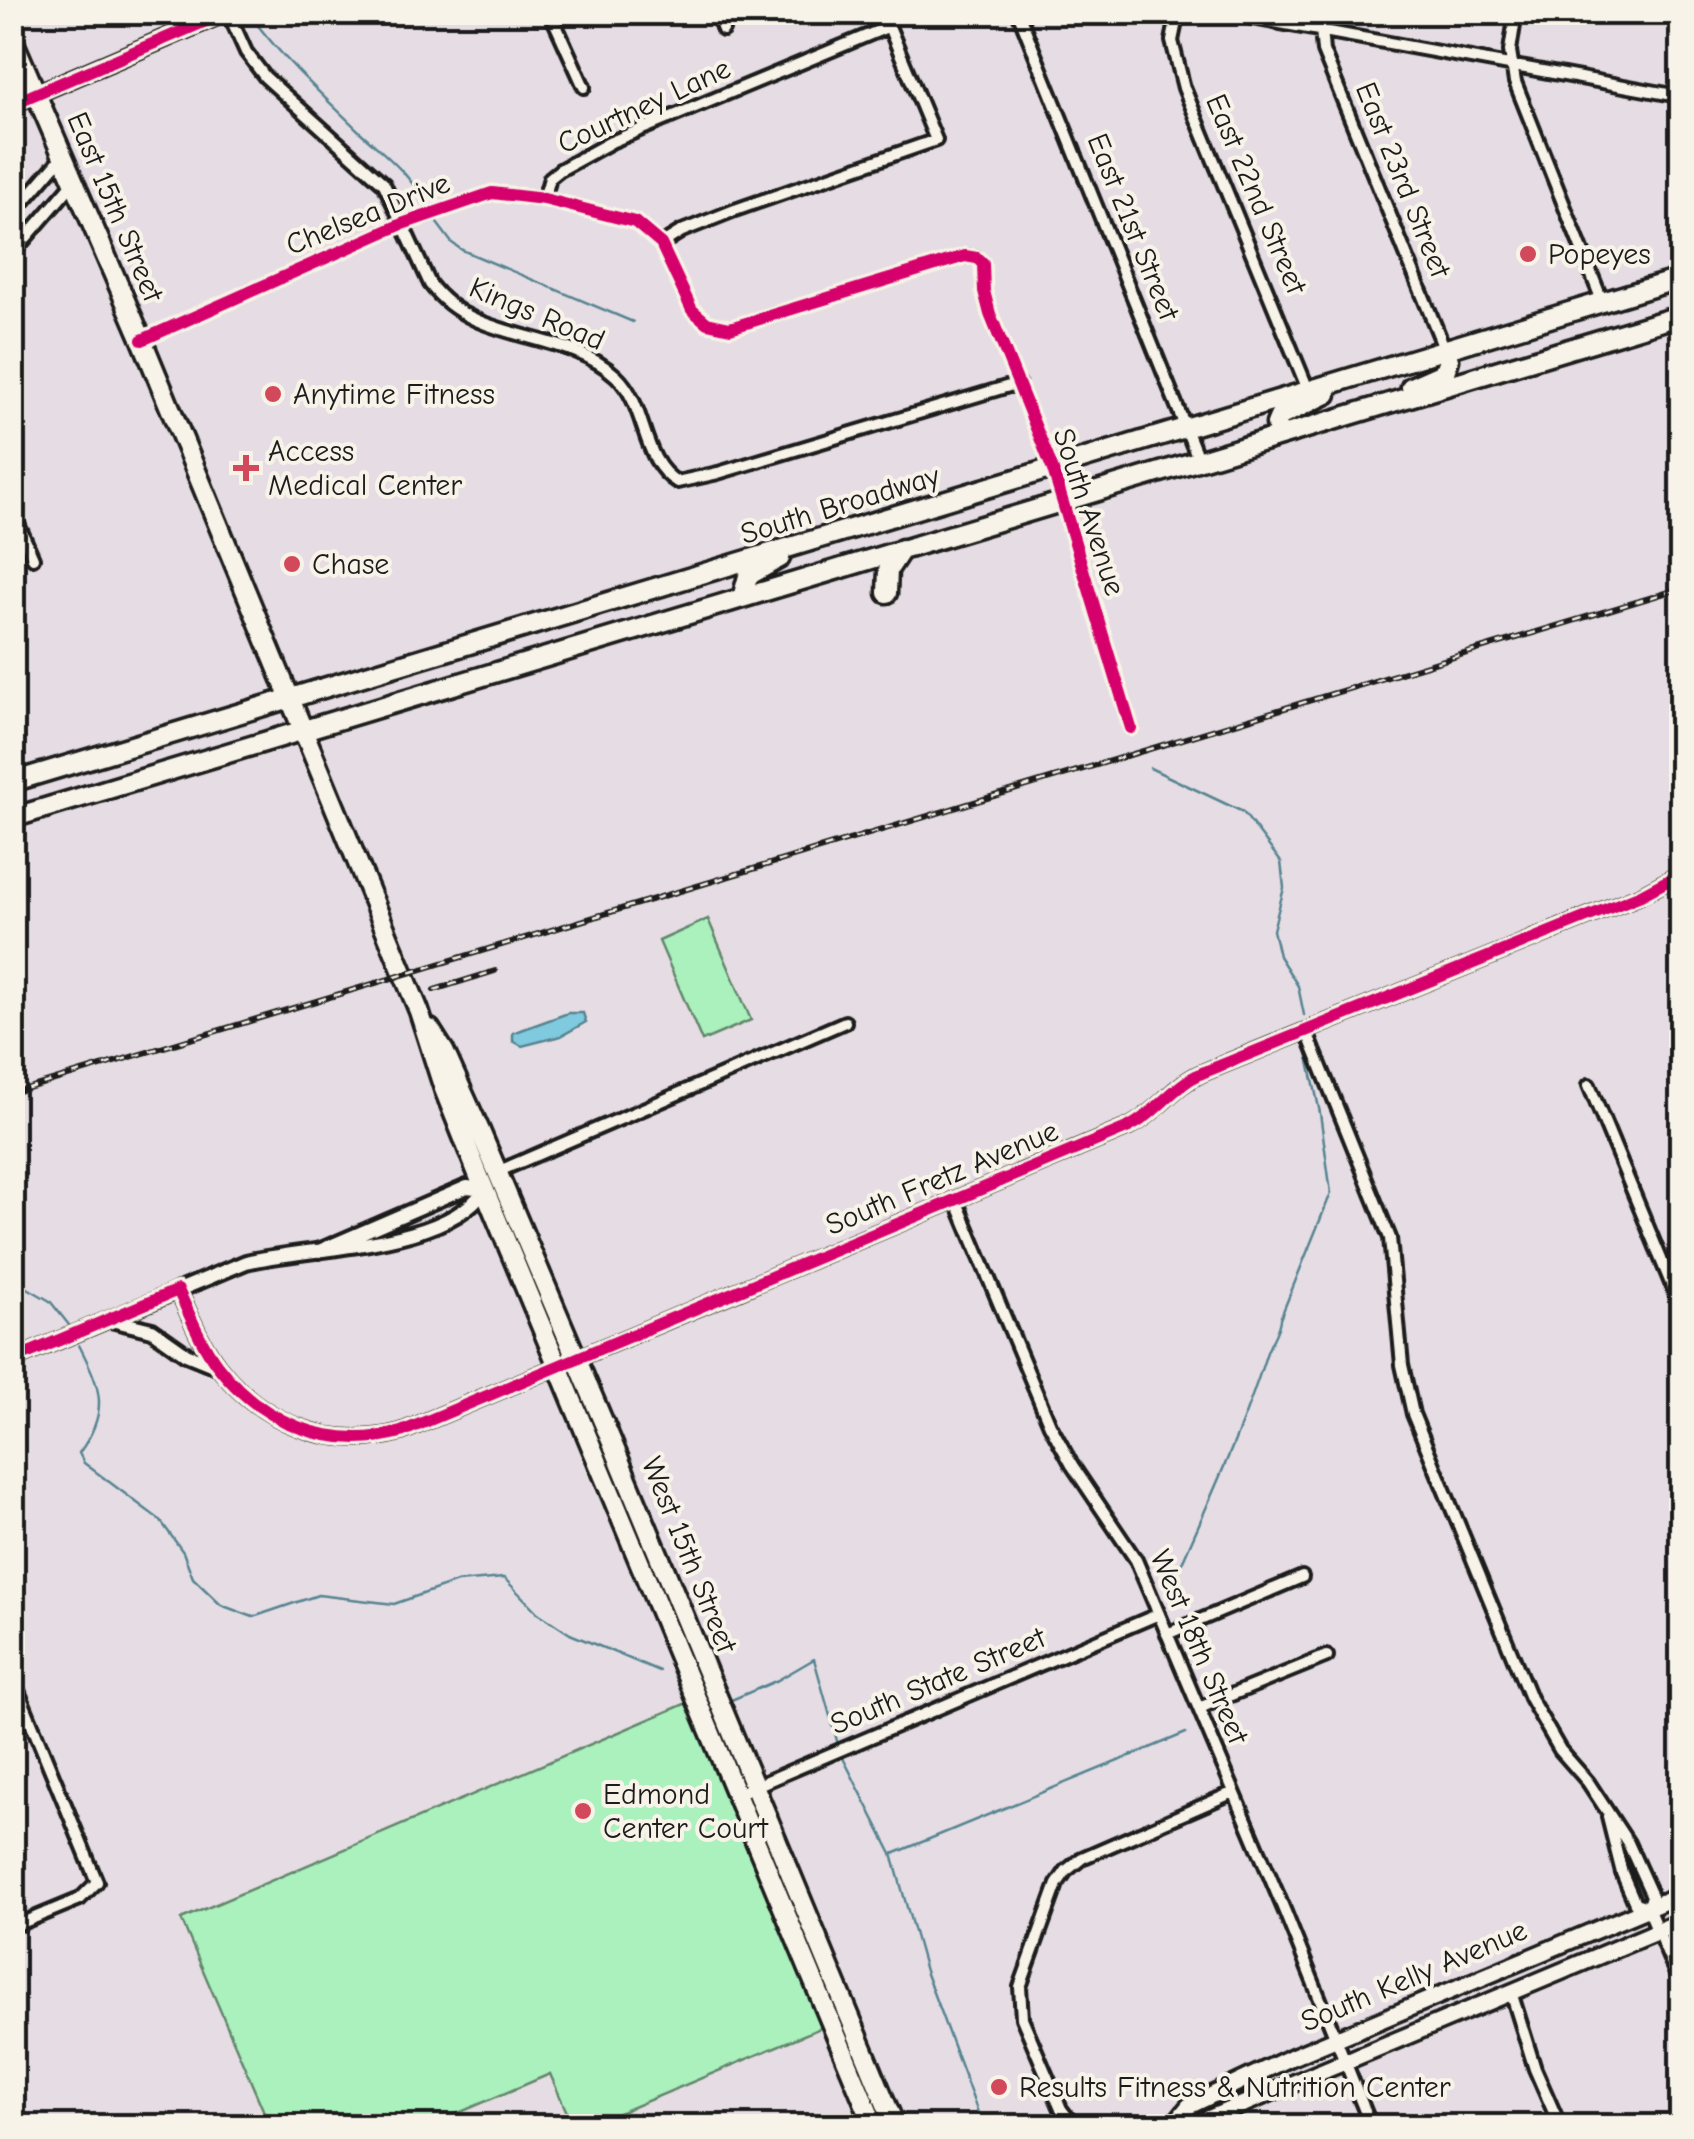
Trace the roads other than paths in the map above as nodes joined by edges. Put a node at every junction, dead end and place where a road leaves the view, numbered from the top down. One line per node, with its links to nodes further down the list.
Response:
1 (227, 12): 15 (main road); 22 (street, Kings Road)
2 (550, 12): 14 (street)
3 (716, 12): 11 (street)
4 (883, 12): 9 (street)
5 (1018, 12): 35 (street, East 21st Street)
6 (1178, 12): 33 (street, East 22nd Street)
7 (1220, 12): 10 (street)
8 (1516, 12): 13 (street)
9 (890, 26): 20 (street, Courtney Lane); 23 (street)
10 (1321, 28): 13 (street); 30 (street, East 23rd Street)
11 (723, 30)
12 (12, 38): 15 (main road, East 15th Street)
13 (1510, 64): 16 (street); 26 (street)
14 (584, 88)
15 (36, 94): 17 (main road); 18 (main road, East 15th Street)
16 (1682, 94)
17 (12, 104)
18 (64, 155): 19 (main road, East 15th Street); 21 (street)
19 (74, 181): 24 (street); 29 (main road, East 15th Street)
20 (544, 199): 22 (street, Chelsea Drive); 23 (street, Chelsea Drive)
21 (12, 215)
22 (402, 224): 29 (street, Chelsea Drive); 32 (street, Kings Road)
23 (661, 244): 32 (street, South Avenue)
24 (12, 254)
25 (1682, 278): 26 (main road, South Broadway)
26 (1603, 303): 28 (main road); 30 (main road, South Broadway)
27 (1682, 315): 28 (main road, South Broadway)
28 (1612, 336): 34 (main road, South Broadway)
29 (142, 340): 46 (main road, East 15th Street)
30 (1445, 350): 31 (main road, South Broadway); 34 (main road)
31 (1361, 376): 33 (main road, South Broadway); 36 (main road)
32 (1019, 383): 38 (street, South Avenue)
33 (1308, 392): 35 (main road, South Broadway)
34 (1380, 405): 36 (main road, South Broadway)
35 (1187, 429): 37 (street, East 21st Street); 38 (main road, South Broadway)
36 (1279, 436): 37 (main road, South Broadway)
37 (1199, 461): 39 (main road, South Broadway)
38 (1053, 470): 39 (street, South Avenue); 41 (main road, South Broadway)
39 (1061, 502): 42 (main road, South Broadway); 47 (street, South Avenue)
40 (12, 510): 43 (street)
41 (802, 545): 45 (main road); 46 (main road, South Broadway)
42 (902, 549): 44 (main road, South Broadway); 44 (main road)
43 (33, 558)
44 (855, 564): 45 (main road, South Broadway)
45 (742, 598): 48 (main road, South Broadway)
46 (288, 700): 48 (main road, East 15th Street); 49 (main road, South Broadway)
47 (1130, 728)
48 (301, 731): 50 (main road, South Broadway); 52 (main road, West 15th Street)
49 (12, 782)
50 (12, 818)
51 (1682, 873): 54 (street, South Fretz Avenue)
52 (418, 1012): 56 (main road, West 15th Street); 57 (main road, West 15th Street)
53 (845, 1022): 56 (street)
54 (1306, 1030): 58 (street, South Fretz Avenue); 75 (street)
55 (1588, 1085): 61 (street)
56 (497, 1172): 57 (main road); 64 (main road, West 15th Street)
57 (485, 1189): 59 (street); 59 (street); 64 (main road, West 15th Street)
58 (956, 1200): 64 (street, South Fretz Avenue); 67 (street, West 18th Street)
59 (319, 1250): 60 (street)
60 (178, 1290): 62 (street); 65 (street, South Fretz Avenue)
61 (1682, 1310)
62 (108, 1320): 63 (street); 65 (street, South Fretz Avenue)
63 (12, 1360)
64 (567, 1364): 65 (street, South Fretz Avenue); 72 (main road, West 15th Street); 74 (main road, West 15th Street)
65 (218, 1367)
66 (1302, 1577): 68 (street)
67 (1159, 1614): 68 (street, West 18th Street); 72 (street, South State Street)
68 (1167, 1634): 71 (street, West 18th Street)
69 (1327, 1656): 71 (street)
70 (12, 1676): 79 (street)
71 (1198, 1708): 73 (street, West 18th Street)
72 (756, 1786): 74 (street, South State Street); 88 (main road, West 15th Street)
73 (1234, 1792): 83 (street, West 18th Street); 85 (street)
74 (737, 1794): 87 (main road, West 15th Street)
75 (1604, 1806): 77 (street); 77 (street)
76 (1682, 1894): 77 (main road, South Kelly Avenue)
77 (1648, 1908): 80 (street); 83 (main road, South Kelly Avenue)
78 (1682, 1922): 80 (main road, South Kelly Avenue)
79 (12, 1928)
80 (1658, 1932): 81 (street); 82 (main road, South Kelly Avenue)
81 (1682, 1988)
82 (1511, 1992): 84 (main road, South Kelly Avenue); 92 (street)
83 (1336, 2038): 84 (street, West 18th Street); 86 (main road, South Kelly Avenue)
84 (1346, 2062): 86 (main road, South Kelly Avenue); 91 (street, West 18th Street)
85 (1061, 2109): 89 (street); 90 (street)
86 (1173, 2125)
87 (874, 2126)
88 (895, 2126)
89 (1062, 2126)
90 (1074, 2126)
91 (1371, 2126)
92 (1560, 2126)

